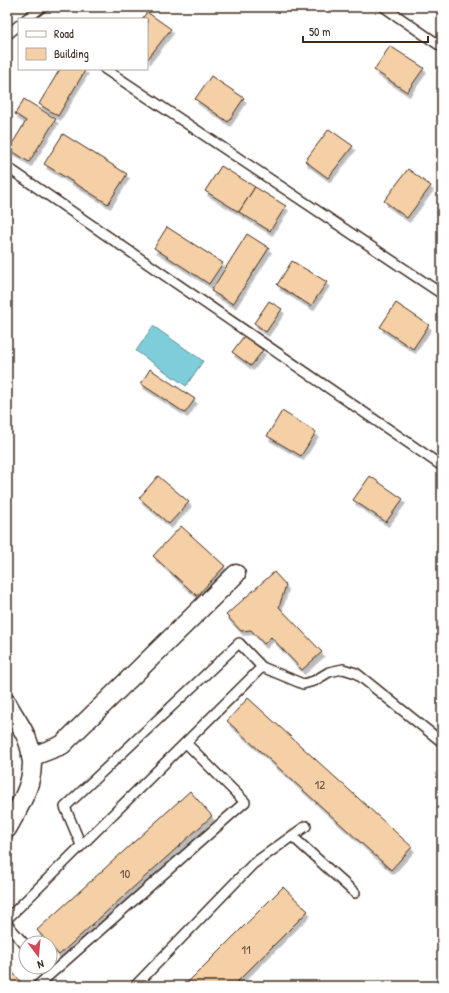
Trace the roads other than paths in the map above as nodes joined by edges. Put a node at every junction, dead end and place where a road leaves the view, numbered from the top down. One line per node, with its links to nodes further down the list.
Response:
1 (42, 7): 3 (lane)
2 (384, 7): 6 (lane)
3 (29, 18)
4 (18, 26): 5 (lane)
5 (7, 35)
6 (442, 47)
7 (106, 70): 9 (lane)
8 (7, 168): 10 (lane)
9 (442, 294)
10 (442, 466)
11 (236, 574): 16 (street)
12 (262, 667): 14 (lane); 15 (lane); 20 (lane)
13 (7, 703): 16 (street)
14 (442, 742)
15 (186, 743): 20 (lane); 25 (lane)
16 (31, 757): 18 (street)
17 (306, 826): 19 (lane)
18 (7, 829)
19 (292, 836): 21 (lane); 28 (lane)
20 (81, 846): 22 (lane)
21 (355, 893)
22 (7, 919)
23 (7, 924): 24 (lane)
24 (18, 937)
25 (58, 967)
26 (49, 975): 27 (lane)
27 (37, 986)
28 (135, 986)

